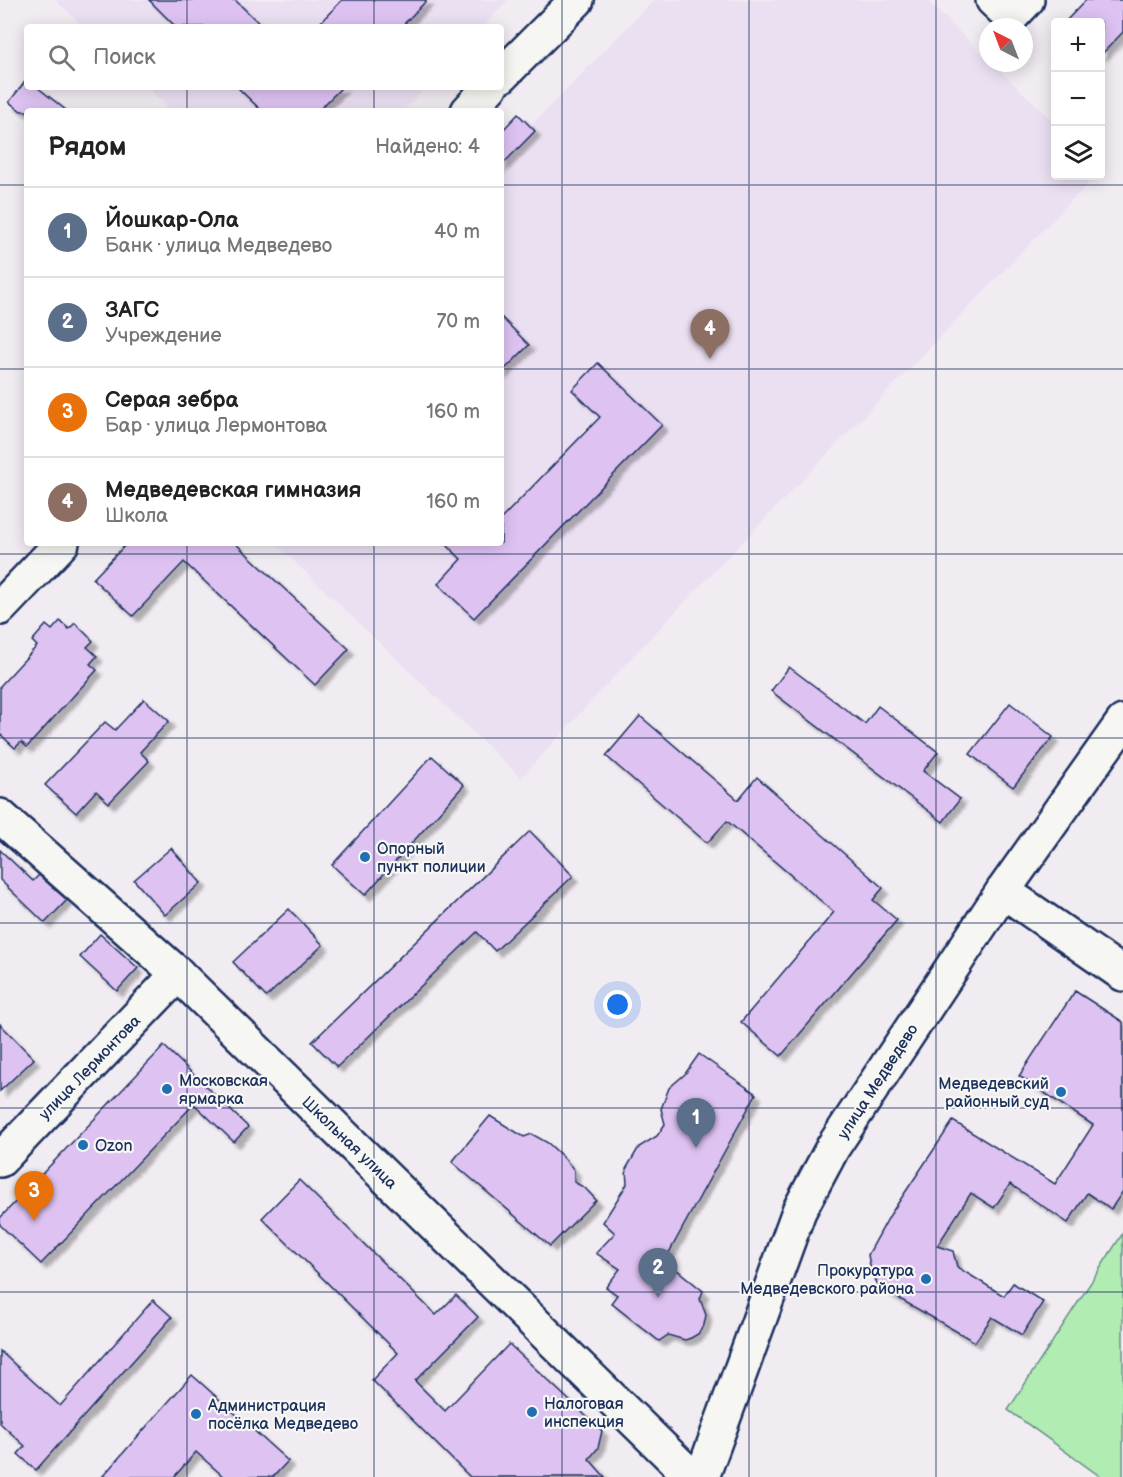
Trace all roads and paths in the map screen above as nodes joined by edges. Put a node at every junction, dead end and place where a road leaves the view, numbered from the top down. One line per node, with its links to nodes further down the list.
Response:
1 (577, 0): 2 (street)
2 (504, 73)
3 (487, 90): 4 (street)
4 (471, 108)
5 (59, 546): 6 (street)
6 (0, 608)
7 (1123, 722): 9 (street, улица Медведево)
8 (0, 816): 10 (street, Школьная улица)
9 (1003, 891): 11 (street); 14 (street, улица Медведево)
10 (178, 974): 12 (street, улица Лермонтова); 13 (street, Школьная улица)
11 (1123, 974)
12 (0, 1160)
13 (693, 1477)
14 (702, 1477)

